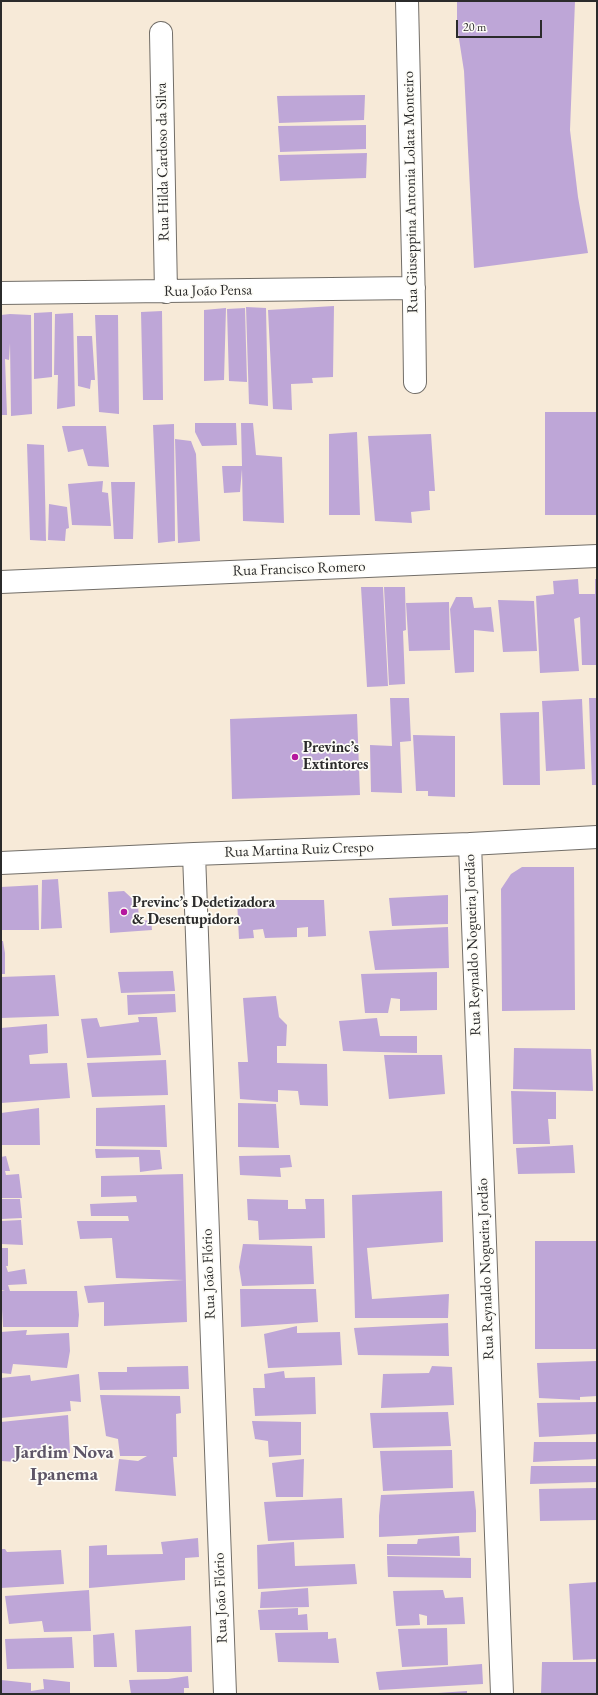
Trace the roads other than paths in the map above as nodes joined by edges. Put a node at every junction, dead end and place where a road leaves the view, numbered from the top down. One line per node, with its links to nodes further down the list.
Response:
1 (407, 1): 3 (street, Rua Giuseppina Antonia Lolata Monteiro)
2 (161, 33): 4 (street, Rua Hilda Cardoso da Silva)
3 (414, 288): 4 (street, Rua João Pensa); 6 (street, Rua Giuseppina Antonia Lolata Monteiro)
4 (166, 292): 5 (street, Rua João Pensa)
5 (1, 293)
6 (414, 382)
7 (597, 556): 8 (street, Rua Francisco Romero)
8 (1, 582)
9 (597, 837): 10 (street, Rua Martina Ruiz Crespo)
10 (470, 844): 11 (street, Rua Martina Ruiz Crespo); 14 (street, Rua Reynaldo Nogueira Jordão)
11 (194, 854): 12 (street, Rua Martina Ruiz Crespo); 13 (street, Rua João Flório)
12 (1, 863)
13 (225, 1694)
14 (502, 1694)

